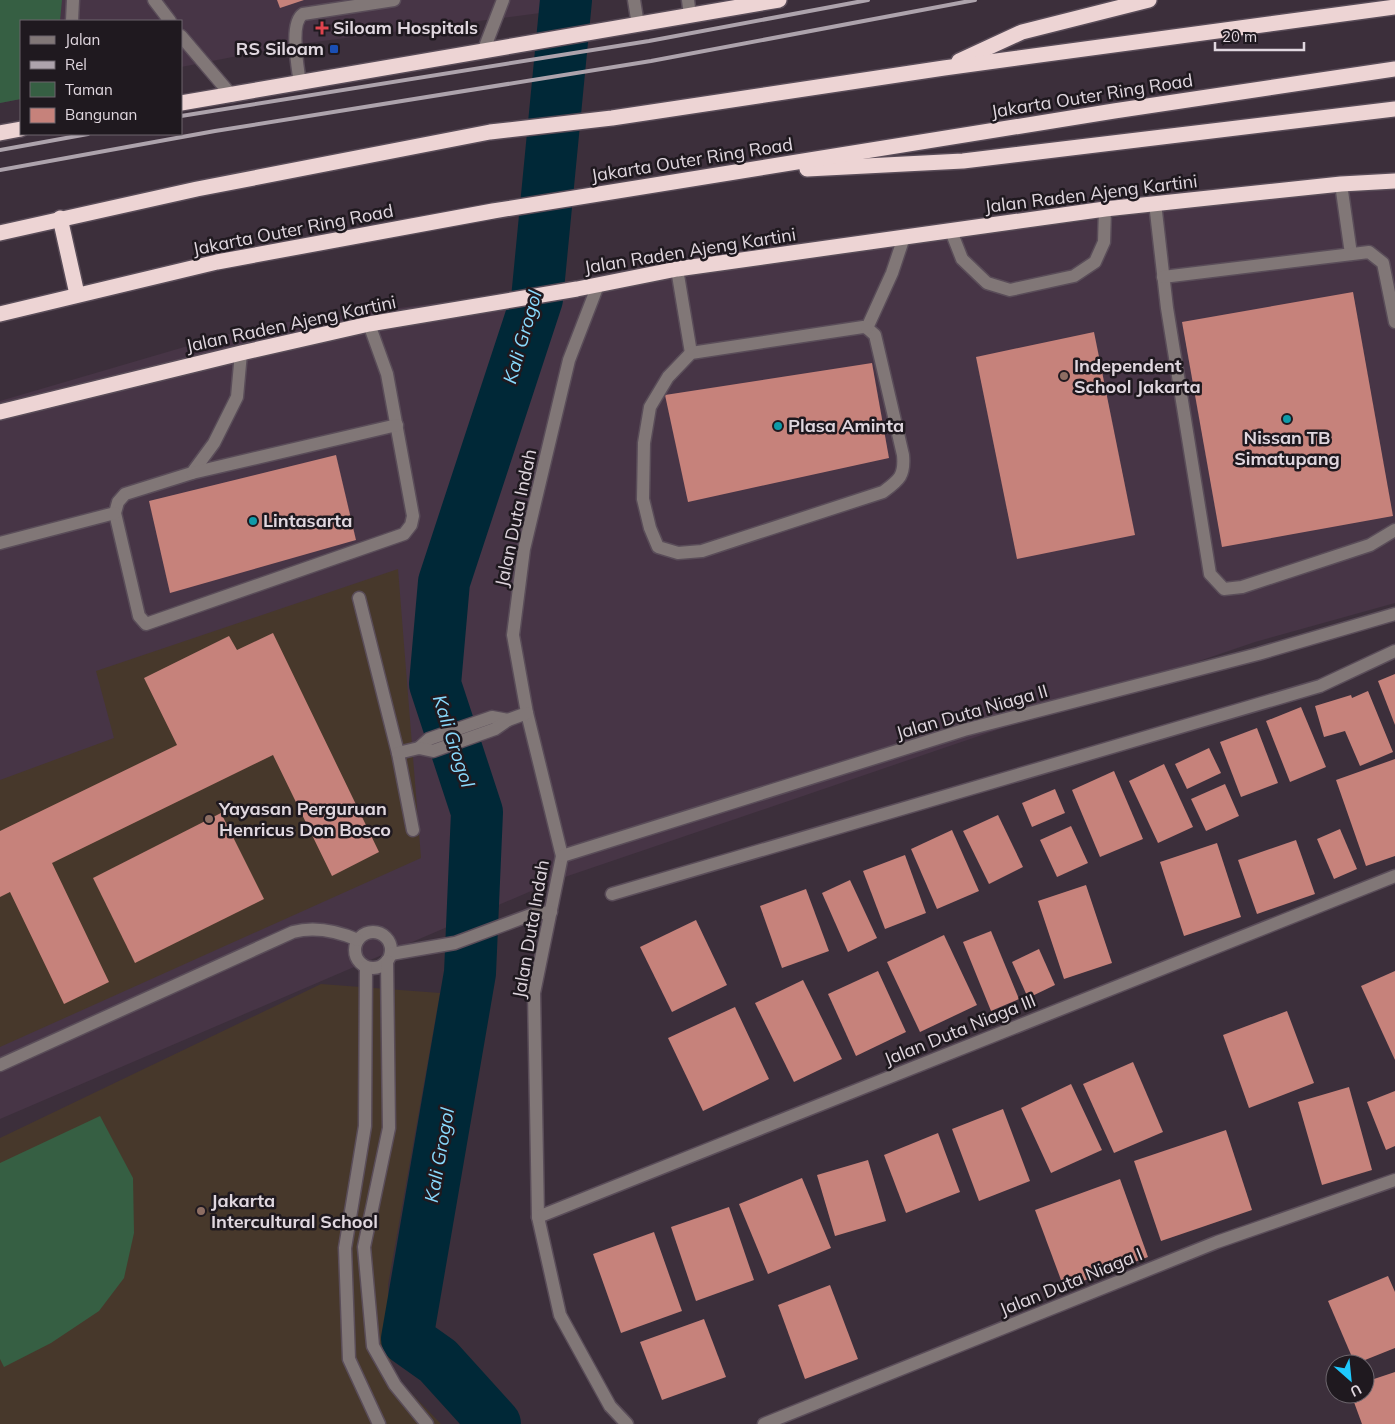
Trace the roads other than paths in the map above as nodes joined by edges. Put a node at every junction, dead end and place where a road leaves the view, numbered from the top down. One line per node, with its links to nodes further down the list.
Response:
1 (74, 0): 11 (street)
2 (154, 0): 12 (street)
3 (394, 0): 18 (street)
4 (503, 0): 15 (street)
5 (634, 0): 13 (street)
6 (688, 0): 10 (street)
7 (779, 0): 10 (highway)
8 (1149, 0): 16 (highway)
9 (1395, 7): 16 (highway)
10 (690, 16): 13 (highway)
11 (72, 20)
12 (169, 20)
13 (631, 26): 15 (highway)
14 (182, 37): 19 (street)
15 (483, 52): 18 (highway)
16 (944, 68): 29 (highway)
17 (1395, 69): 24 (highway, Jakarta Outer Ring Road)
18 (300, 84): 19 (highway)
19 (232, 96): 20 (highway)
20 (182, 103)
21 (1395, 109): 24 (highway)
22 (20, 129): 23 (highway)
23 (0, 133)
24 (738, 173): 37 (highway, Jakarta Outer Ring Road)
25 (1395, 181): 26 (highway, Jalan Raden Ajeng Kartini)
26 (1341, 184): 27 (highway, Jalan Raden Ajeng Kartini); 33 (street)
27 (1155, 203): 28 (highway, Jalan Raden Ajeng Kartini); 35 (street)
28 (1105, 209): 30 (highway, Jalan Raden Ajeng Kartini); 30 (street)
29 (60, 218): 31 (highway); 37 (highway)
30 (951, 231): 32 (highway, Jalan Raden Ajeng Kartini)
31 (0, 233)
32 (904, 237): 34 (highway, Jalan Raden Ajeng Kartini); 41 (street)
33 (1352, 254): 35 (street); 39 (street)
34 (677, 269): 36 (highway, Jalan Raden Ajeng Kartini); 43 (street)
35 (1163, 277): 48 (street)
36 (598, 285): 40 (highway, Jalan Raden Ajeng Kartini); 53 (street, Jalan Duta Indah)
37 (77, 294): 38 (highway, Jakarta Outer Ring Road)
38 (0, 314)
39 (1395, 322)
40 (369, 324): 42 (highway, Jalan Raden Ajeng Kartini); 45 (street)
41 (868, 328): 43 (street); 43 (street)
42 (241, 353): 44 (highway, Jalan Raden Ajeng Kartini); 46 (street)
43 (691, 353)
44 (0, 412)
45 (396, 425): 46 (street); 47 (street)
46 (192, 473): 47 (street)
47 (115, 513): 49 (street)
48 (1395, 530)
49 (0, 543)
50 (359, 598): 54 (street)
51 (1395, 614): 56 (street, Jalan Duta Niaga II)
52 (1395, 651): 58 (street)
53 (527, 714): 54 (street); 56 (street, Jalan Duta Indah)
54 (398, 752): 55 (street)
55 (413, 830)
56 (562, 856): 59 (street, Jalan Duta Indah)
57 (1395, 876): 65 (street, Jalan Duta Niaga III)
58 (612, 894)
59 (551, 912): 61 (street); 65 (street, Jalan Duta Indah)
60 (358, 940): 61 (street); 62 (street); 63 (street)
61 (389, 957): 62 (street); 67 (street)
62 (366, 967): 66 (street)
63 (0, 1065)
64 (1395, 1180): 69 (street, Jalan Duta Niaga I)
65 (538, 1217): 68 (street, Jalan Duta Indah)
66 (379, 1424)
67 (428, 1424)
68 (627, 1424)
69 (764, 1424)

